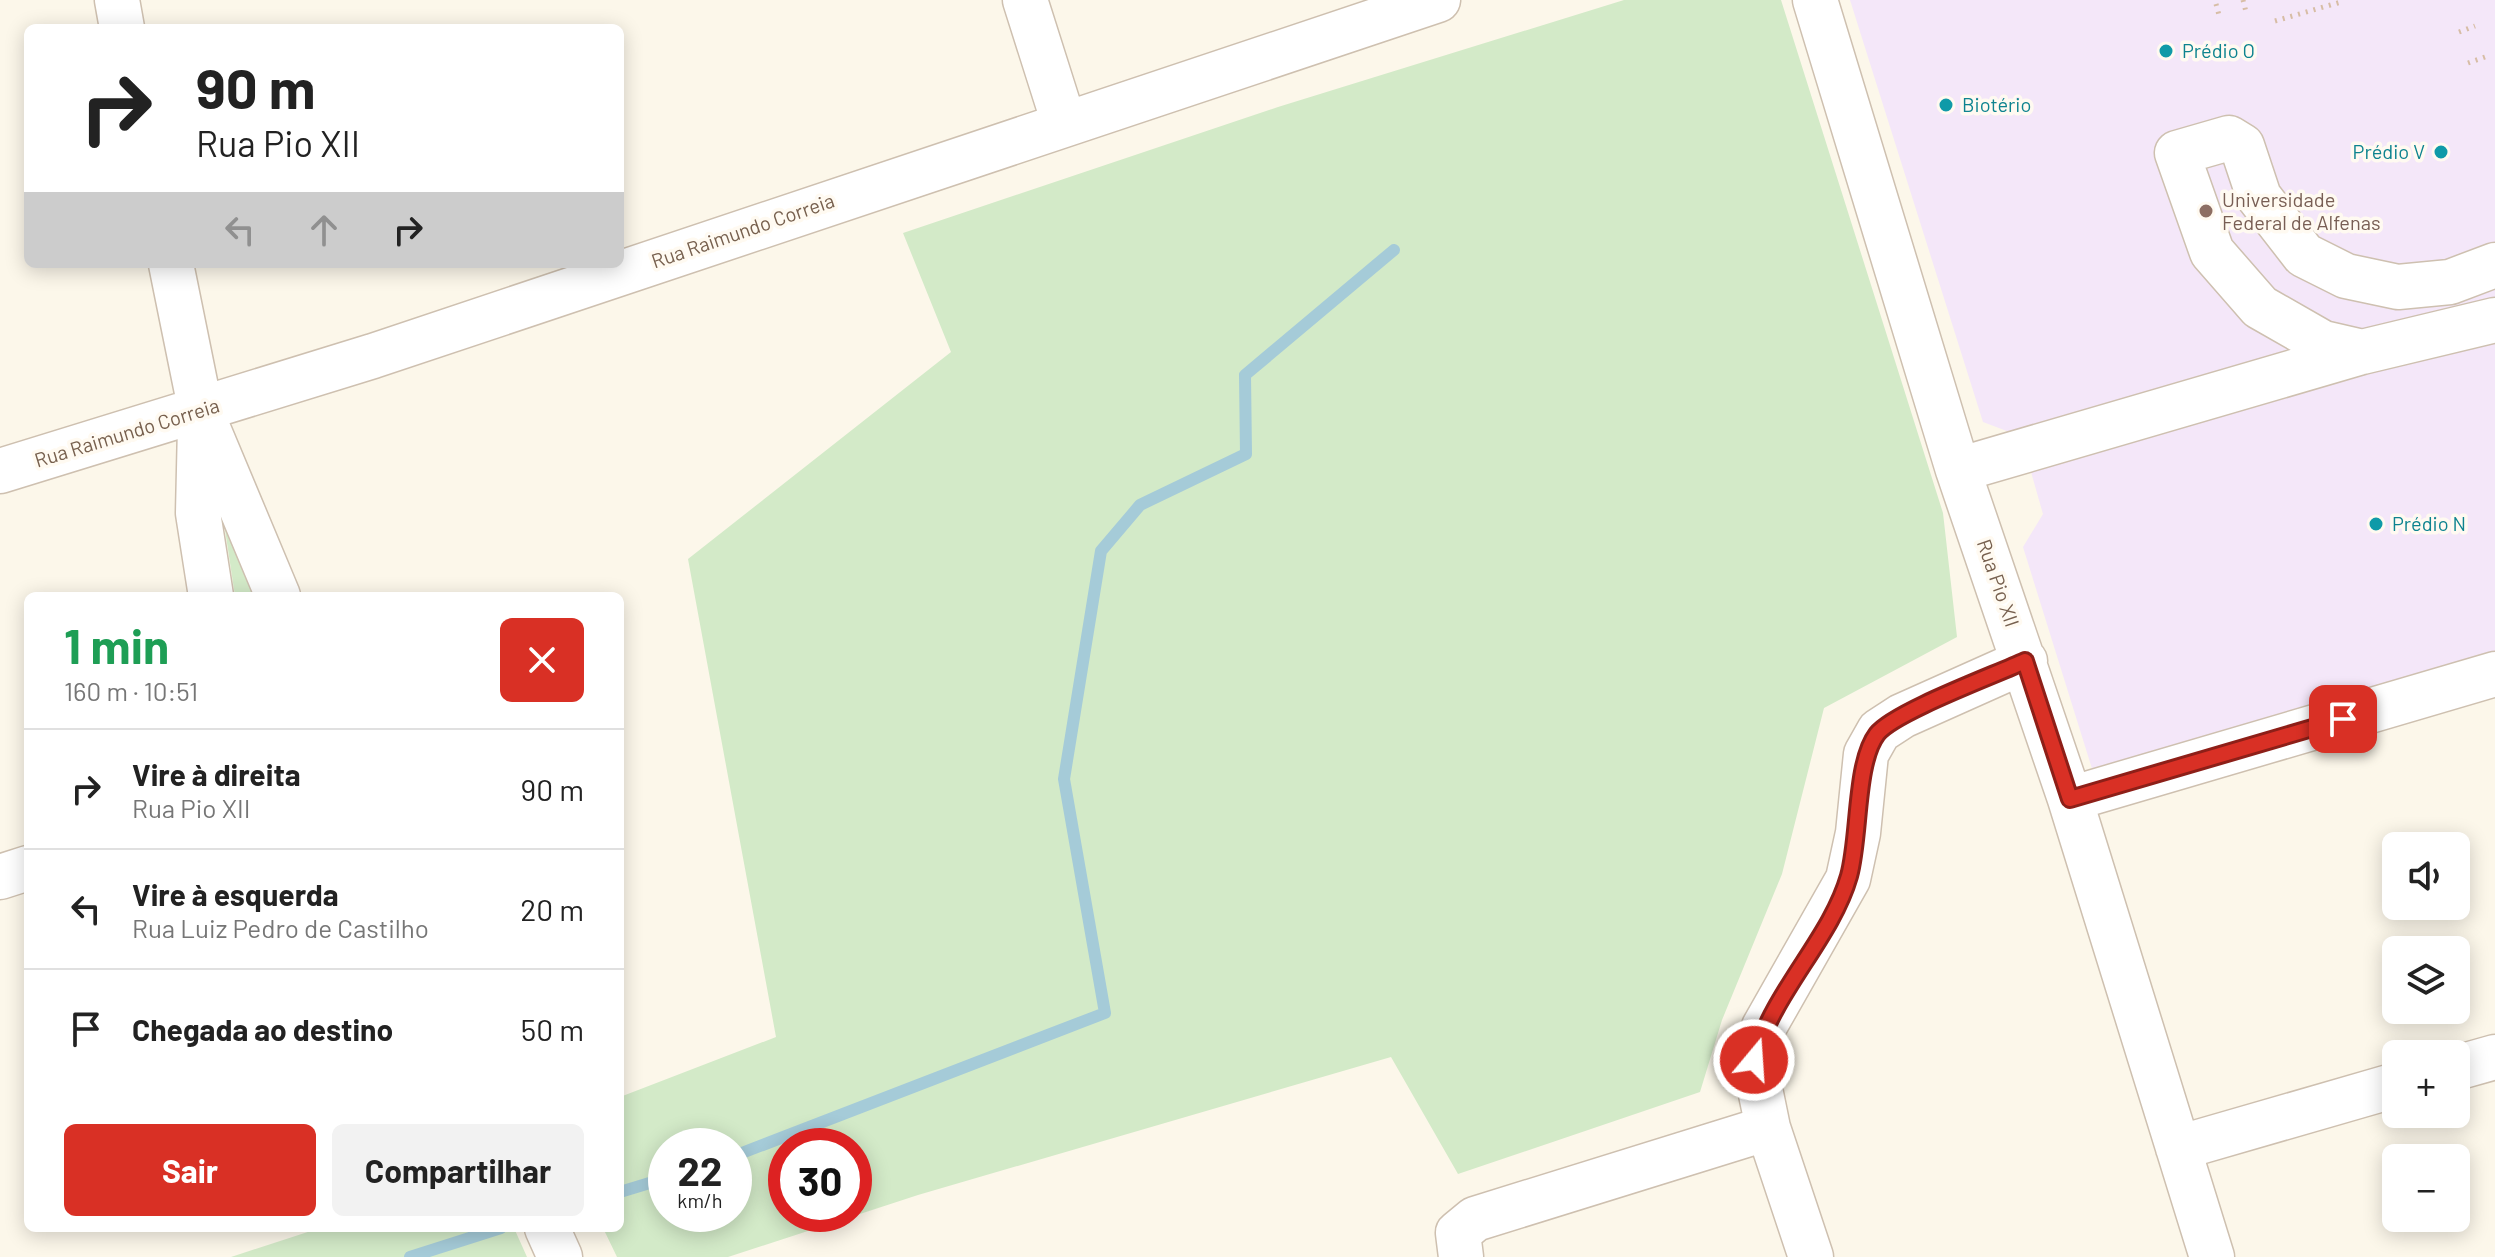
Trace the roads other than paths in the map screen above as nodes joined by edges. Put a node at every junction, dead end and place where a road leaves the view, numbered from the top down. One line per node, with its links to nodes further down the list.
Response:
1 (117, 0): 5 (street)
2 (1025, 0): 6 (street)
3 (1438, 0): 6 (street, Rua Raimundo Correia)
4 (1815, 0): 12 (street, Rua Pio XII)
5 (121, 24)
6 (1064, 123): 11 (street, Rua Raimundo Correia)
7 (2495, 265): 10 (street)
8 (172, 268): 11 (street)
9 (2495, 320): 10 (street)
10 (2362, 352): 12 (street)
11 (201, 412): 13 (street, Rua Raimundo Correia); 14 (street); 15 (street)
12 (1958, 470): 16 (street, Rua Pio XII)
13 (0, 471)
14 (210, 592)
15 (276, 592)
16 (2025, 661): 18 (street, Rua Pio XII); 24 (street)
17 (2495, 674): 18 (street)
18 (2070, 799): 25 (street, Rua Pio XII)
19 (24, 869): 20 (street)
20 (0, 877)
21 (2495, 1057): 22 (street)
22 (2470, 1064)
23 (2382, 1089): 25 (street)
24 (1768, 1128): 27 (street); 29 (street)
25 (2178, 1148): 30 (street, Rua Pio XII)
26 (549, 1232): 28 (street)
27 (1468, 1238)
28 (560, 1257)
29 (1811, 1257)
30 (2212, 1257)

